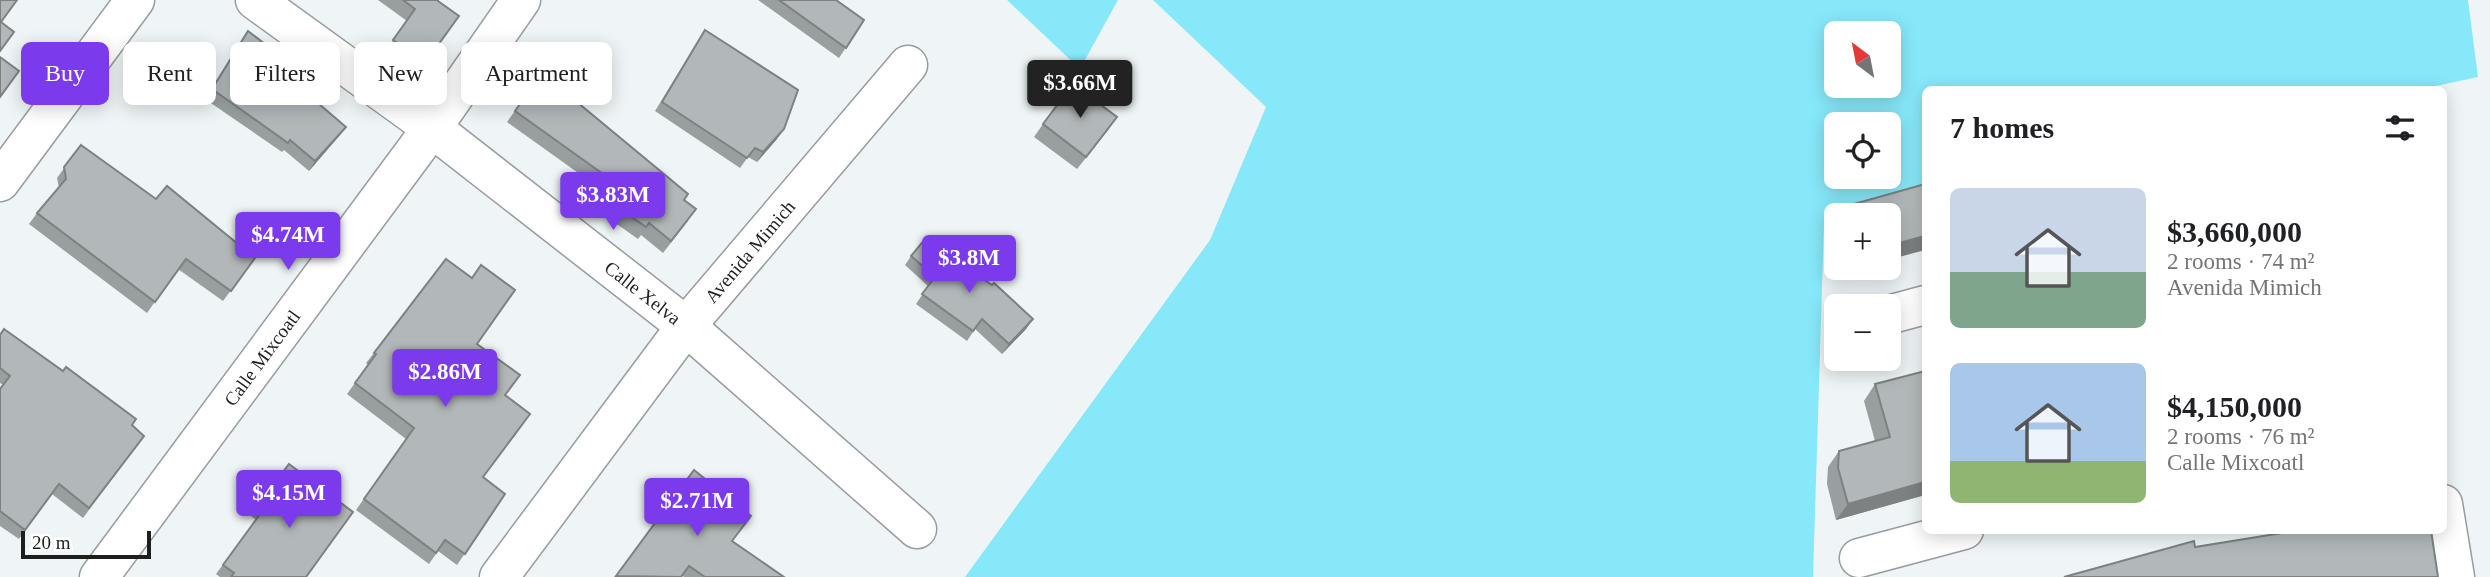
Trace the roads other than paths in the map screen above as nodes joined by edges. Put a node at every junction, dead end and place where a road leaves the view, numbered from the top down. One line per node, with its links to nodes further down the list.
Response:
1 (135, 0): 6 (street)
2 (256, 0): 5 (street, Calle Xelva)
3 (521, 0): 5 (street, Calle Mixcoatl)
4 (908, 65): 9 (street, Avenida Mimich)
5 (432, 128): 9 (street, Calle Xelva); 14 (street, Calle Mixcoatl)
6 (0, 182)
7 (1922, 306): 8 (street)
8 (1901, 311)
9 (686, 326): 11 (street, Calle Xelva); 15 (street, Avenida Mimich)
10 (2447, 528): 16 (street)
11 (917, 529)
12 (1949, 534): 13 (street)
13 (1859, 558)
14 (99, 577)
15 (499, 577)
16 (2455, 577)

